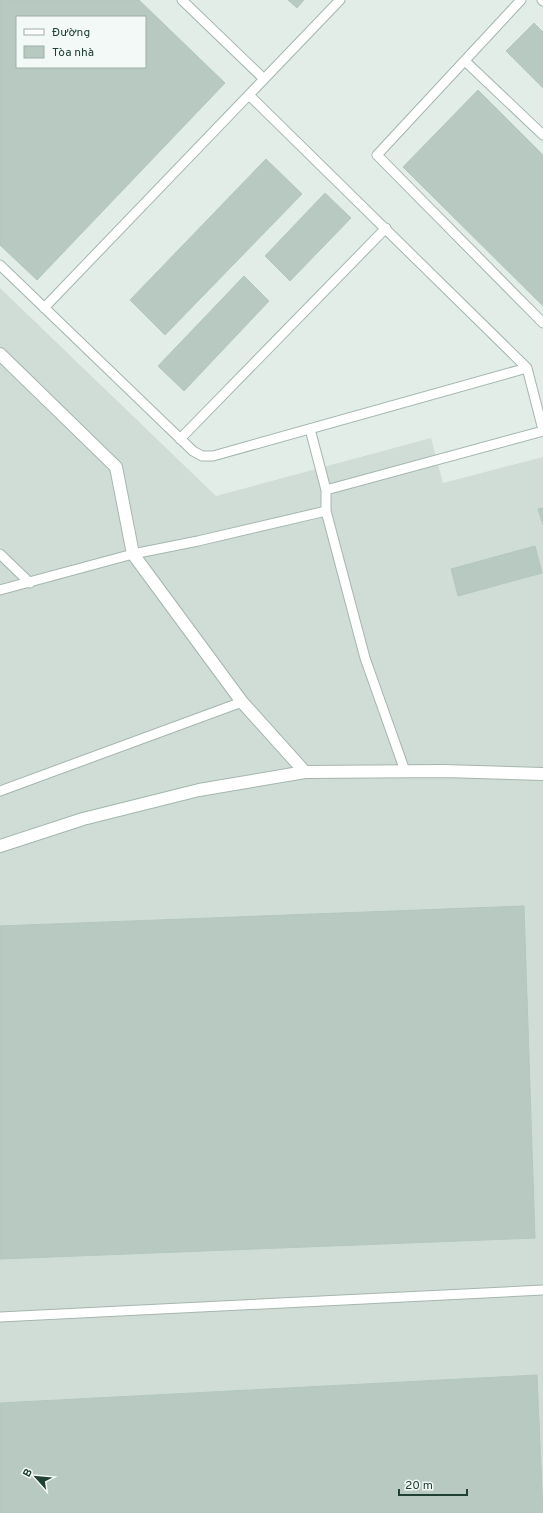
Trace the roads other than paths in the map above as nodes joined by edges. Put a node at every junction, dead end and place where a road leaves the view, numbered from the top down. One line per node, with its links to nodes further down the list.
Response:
1 (182, 0): 5 (lane)
2 (340, 0): 5 (lane)
3 (521, 0): 4 (lane)
4 (465, 61): 7 (lane); 11 (lane)
5 (264, 79): 6 (lane)
6 (248, 95): 8 (lane); 10 (lane)
7 (543, 135)
8 (386, 228): 13 (lane); 16 (lane)
9 (0, 265): 10 (lane)
10 (44, 308): 16 (lane)
11 (543, 323)
12 (0, 354): 20 (street)
13 (527, 368): 14 (lane); 15 (lane)
14 (310, 429): 16 (lane); 17 (lane)
15 (543, 431): 17 (lane)
16 (180, 439)
17 (326, 490): 18 (lane)
18 (326, 511): 20 (lane); 24 (lane)
19 (0, 554): 21 (lane)
20 (133, 554): 21 (lane); 23 (street)
21 (30, 583): 22 (lane)
22 (0, 590)
23 (242, 702): 25 (street); 27 (lane)
24 (405, 771): 25 (street); 26 (street)
25 (305, 772): 28 (street)
26 (543, 774)
27 (0, 791)
28 (0, 846)
29 (543, 1290): 30 (lane)
30 (0, 1316)

